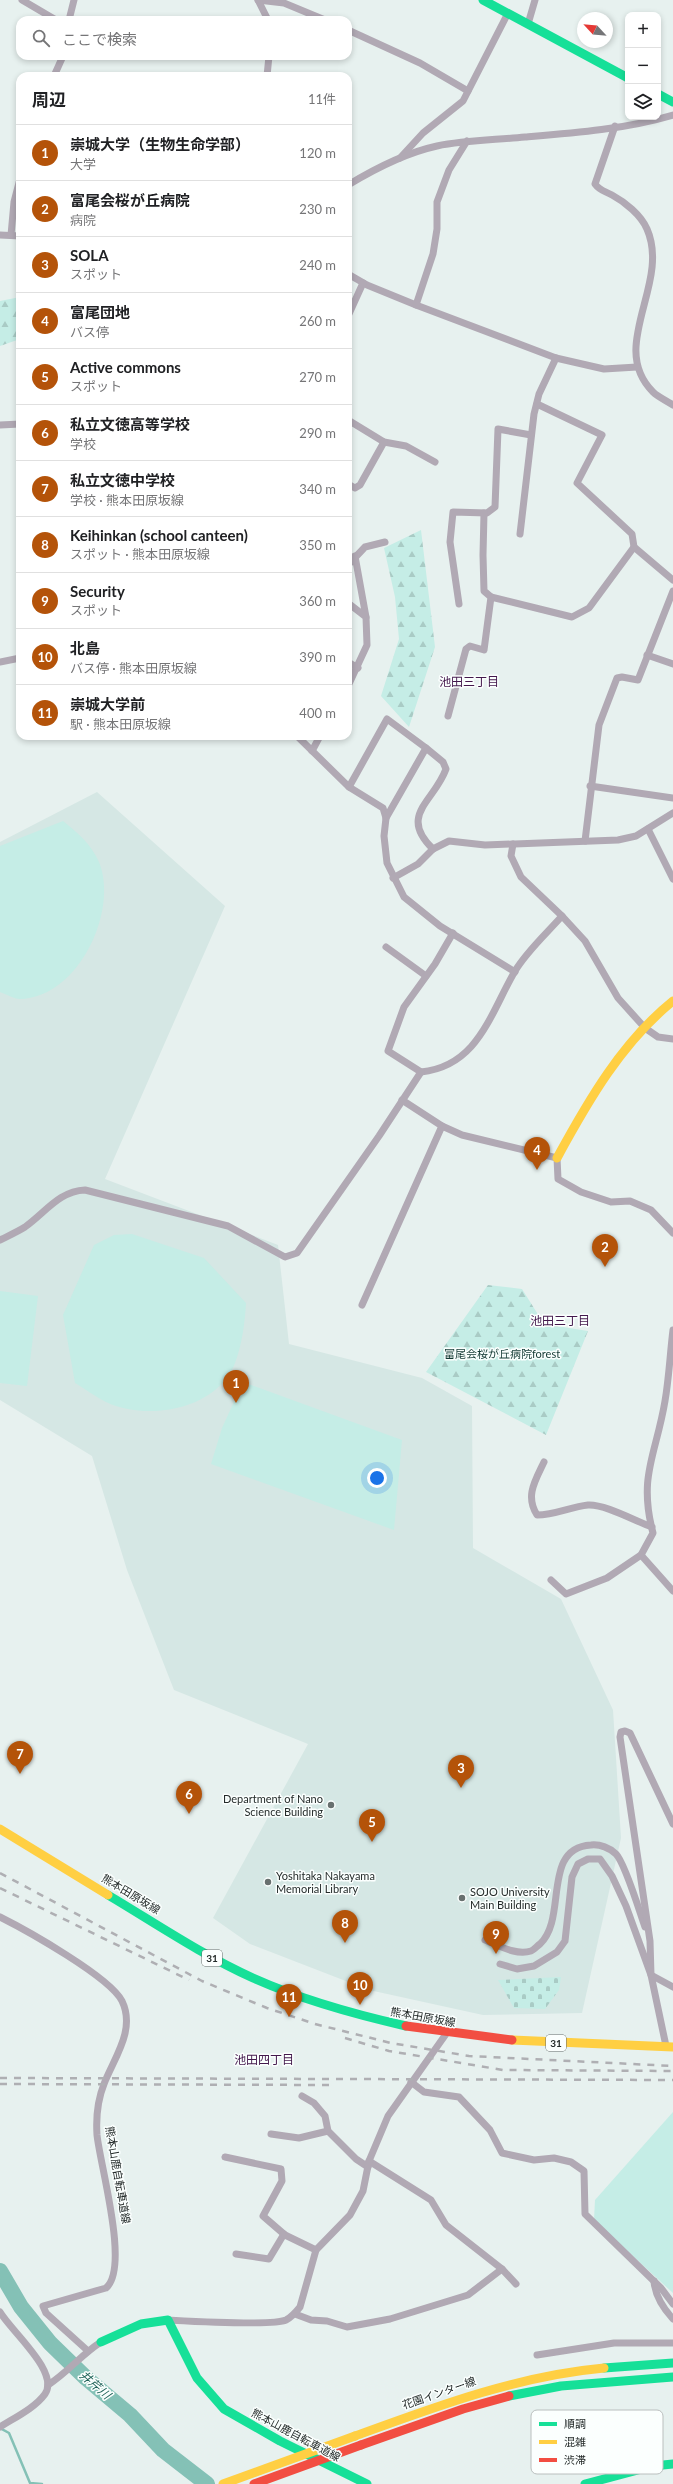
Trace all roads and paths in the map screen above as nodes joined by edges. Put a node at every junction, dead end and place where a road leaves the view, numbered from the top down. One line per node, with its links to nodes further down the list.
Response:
1 (22, 0): 7 (street)
2 (74, 0): 8 (street)
3 (258, 0): 9 (street); 10 (street)
4 (483, 0): 6 (main road)
5 (535, 0): 11 (street)
6 (508, 13): 11 (main road); 18 (street)
7 (49, 16)
8 (70, 16)
9 (266, 16)
10 (315, 16)
11 (528, 24): 17 (main road)
12 (352, 32): 18 (street)
13 (61, 60): 15 (street)
14 (269, 60): 16 (street)
15 (56, 72)
16 (267, 72)
17 (625, 76)
18 (468, 91): 24 (street)
19 (661, 96): 20 (main road)
20 (673, 102)
21 (673, 115): 22 (street)
22 (615, 126): 23 (street); 35 (street)
23 (467, 141): 24 (street); 32 (street)
24 (400, 158): 25 (street)
25 (352, 183)
26 (16, 194): 28 (street)
27 (0, 235): 28 (street)
28 (11, 235): 29 (street)
29 (16, 236)
30 (352, 276): 31 (street)
31 (363, 283): 32 (street); 33 (street)
32 (416, 305): 34 (street)
33 (352, 307)
34 (556, 358): 35 (street); 36 (street)
35 (637, 367): 37 (street)
36 (537, 404): 41 (street); 48 (street)
37 (673, 405)
38 (352, 422): 42 (street)
39 (16, 424): 40 (street)
40 (0, 425)
41 (532, 435): 45 (street); 46 (street)
42 (384, 442): 43 (street); 44 (street)
43 (435, 462)
44 (352, 486)
45 (484, 513): 53 (street); 54 (street)
46 (520, 534)
47 (385, 542): 49 (street)
48 (634, 547): 51 (street); 53 (street)
49 (355, 556): 50 (street); 56 (street)
50 (352, 560)
51 (673, 580)
52 (673, 591): 57 (street)
53 (491, 597): 64 (street)
54 (459, 604)
55 (352, 606): 56 (street)
56 (366, 617): 62 (street)
57 (647, 655): 61 (street); 69 (street)
58 (16, 659): 59 (street)
59 (0, 662)
60 (352, 664): 62 (street)
61 (673, 664)
62 (358, 668): 63 (street)
63 (352, 679)
64 (448, 716)
65 (301, 740): 68 (street)
66 (318, 740): 68 (street)
67 (426, 748): 70 (street); 73 (street); 77 (street)
68 (312, 751): 70 (street)
69 (590, 786): 71 (street); 75 (street)
70 (349, 787): 73 (street)
71 (673, 798)
72 (673, 813): 74 (street)
73 (386, 818): 78 (street)
74 (648, 829): 75 (street); 79 (street)
75 (586, 841): 76 (street)
76 (513, 844): 77 (street); 80 (street)
77 (433, 849): 78 (street)
78 (393, 878): 81 (street)
79 (673, 879)
80 (562, 916): 83 (street); 86 (street)
81 (453, 933): 83 (street); 84 (street)
82 (386, 947): 84 (street)
83 (515, 972): 88 (street)
84 (426, 976): 88 (street)
85 (673, 1001): 86 (main road)
86 (645, 1028): 87 (street); 91 (main road)
87 (673, 1039)
88 (421, 1072): 89 (street)
89 (402, 1100): 90 (street); 93 (street)
90 (442, 1126): 91 (street); 94 (street)
91 (557, 1158): 92 (street)
92 (673, 1233)
93 (0, 1240)
94 (362, 1305)
95 (673, 1330): 97 (street)
96 (544, 1462): 97 (street)
97 (652, 1527): 98 (street)
98 (641, 1555): 99 (street); 100 (street)
99 (550, 1580)
100 (673, 1591)
101 (673, 1824): 105 (street)
102 (0, 1829): 109 (main road, 熊本田原坂線 / 31)
103 (0, 1917): 130 (street, 熊本山鹿自転車道線)
104 (484, 1940): 105 (street)
105 (650, 1941): 107 (street)
106 (500, 1964): 107 (street)
107 (651, 1975): 108 (street); 110 (street)
108 (673, 1987)
109 (446, 2034): 110 (main road, 熊本田原坂線 / 31); 111 (street)
110 (669, 2046)
111 (411, 2082): 116 (street); 121 (street)
112 (302, 2096): 113 (street)
113 (328, 2131): 114 (street); 116 (street)
114 (270, 2134)
115 (224, 2157): 117 (street)
116 (368, 2164): 118 (street); 120 (street)
117 (284, 2234): 118 (street); 119 (street)
118 (316, 2250): 125 (street)
119 (236, 2254)
120 (502, 2270): 122 (street); 125 (street)
121 (654, 2281): 123 (street); 126 (street)
122 (516, 2284)
123 (673, 2304)
124 (0, 2312): 134 (street)
125 (295, 2314): 127 (street)
126 (673, 2319)
127 (168, 2320): 128 (main road); 141 (main road, 熊本山鹿自転車道線)
128 (101, 2342): 130 (street)
129 (673, 2343): 131 (street)
130 (88, 2351): 134 (street)
131 (537, 2354)
132 (673, 2363): 139 (main road, 花園インター線, bridge)
133 (673, 2377): 140 (main road, 花園インター線, bridge)
134 (48, 2385): 135 (street)
135 (0, 2427)
136 (673, 2464): 137 (main road)
137 (663, 2465)
138 (623, 2474): 142 (main road)
139 (223, 2484)
140 (254, 2484)
141 (367, 2484)
142 (585, 2484)

